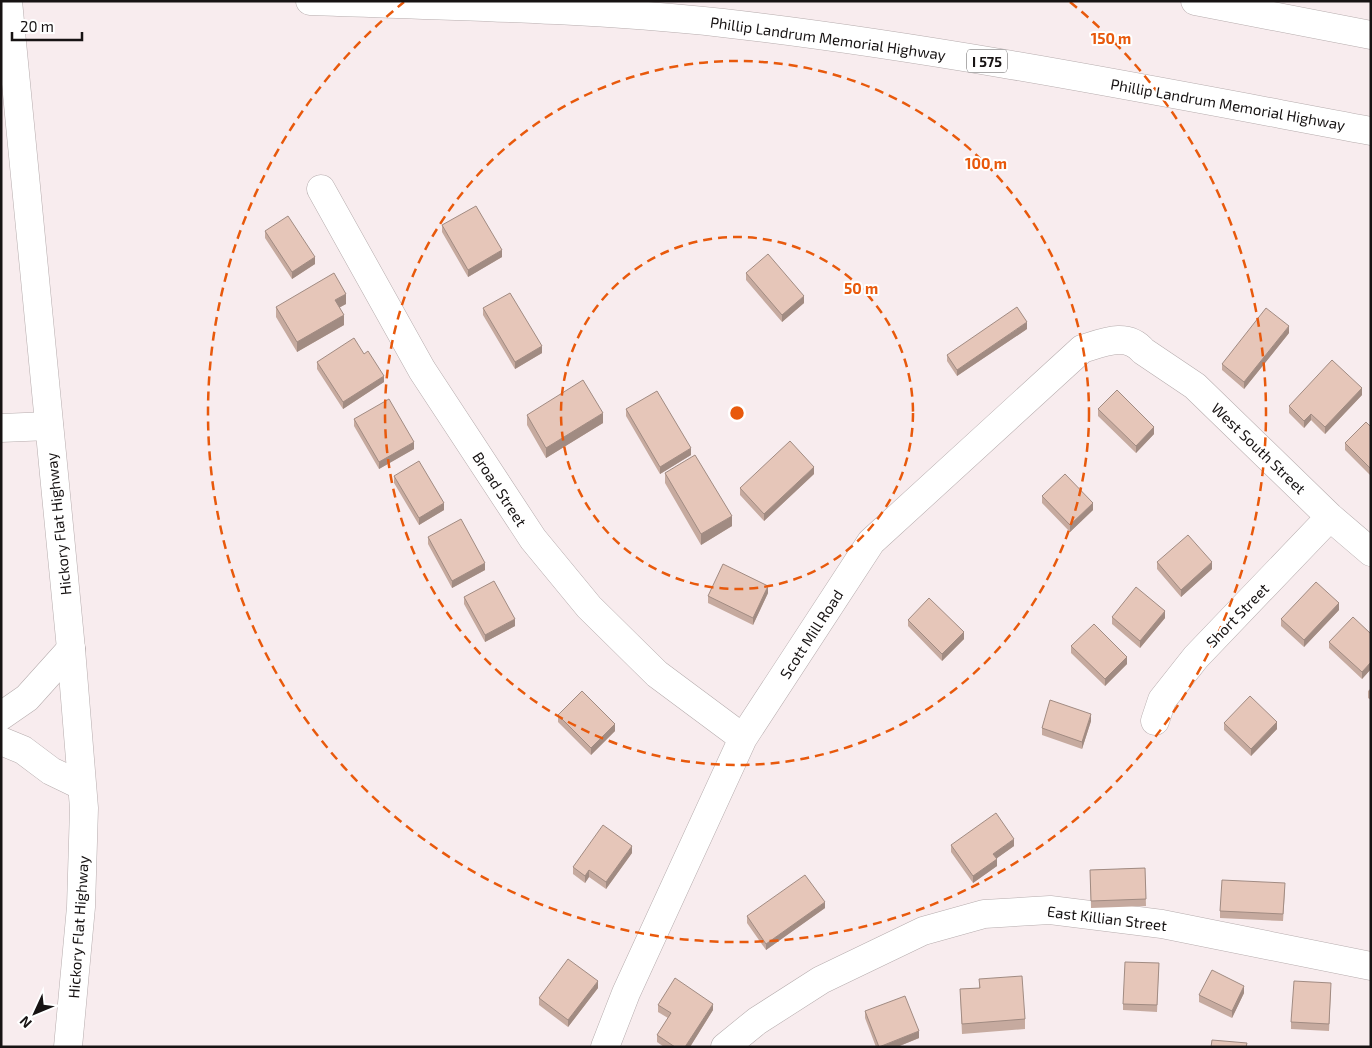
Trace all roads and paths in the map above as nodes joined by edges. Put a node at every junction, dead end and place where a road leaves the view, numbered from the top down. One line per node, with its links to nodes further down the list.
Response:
1 (8, 1): 8 (main road, Hickory Flat Highway)
2 (310, 1): 5 (main road, Phillip Landrum Memorial Highway / I 575)
3 (1195, 1): 4 (main road)
4 (1371, 35)
5 (1371, 131)
6 (321, 189): 15 (main road, Broad Street)
7 (1143, 351): 10 (main road, West South Street); 15 (main road, Scott Mill Road)
8 (49, 426): 9 (main road); 12 (main road, Hickory Flat Highway)
9 (1, 428)
10 (1330, 517): 11 (main road, West South Street); 14 (main road, Short Street)
11 (1371, 552)
12 (71, 649): 13 (main road); 17 (main road, Hickory Flat Highway)
13 (1, 716)
14 (1155, 721)
15 (743, 738): 20 (main road, Scott Mill Road)
16 (1, 741): 17 (main road)
17 (80, 785): 19 (main road, Hickory Flat Highway)
18 (1371, 966): 21 (main road, East Killian Street)
19 (68, 1047)
20 (605, 1047)
21 (725, 1047)

